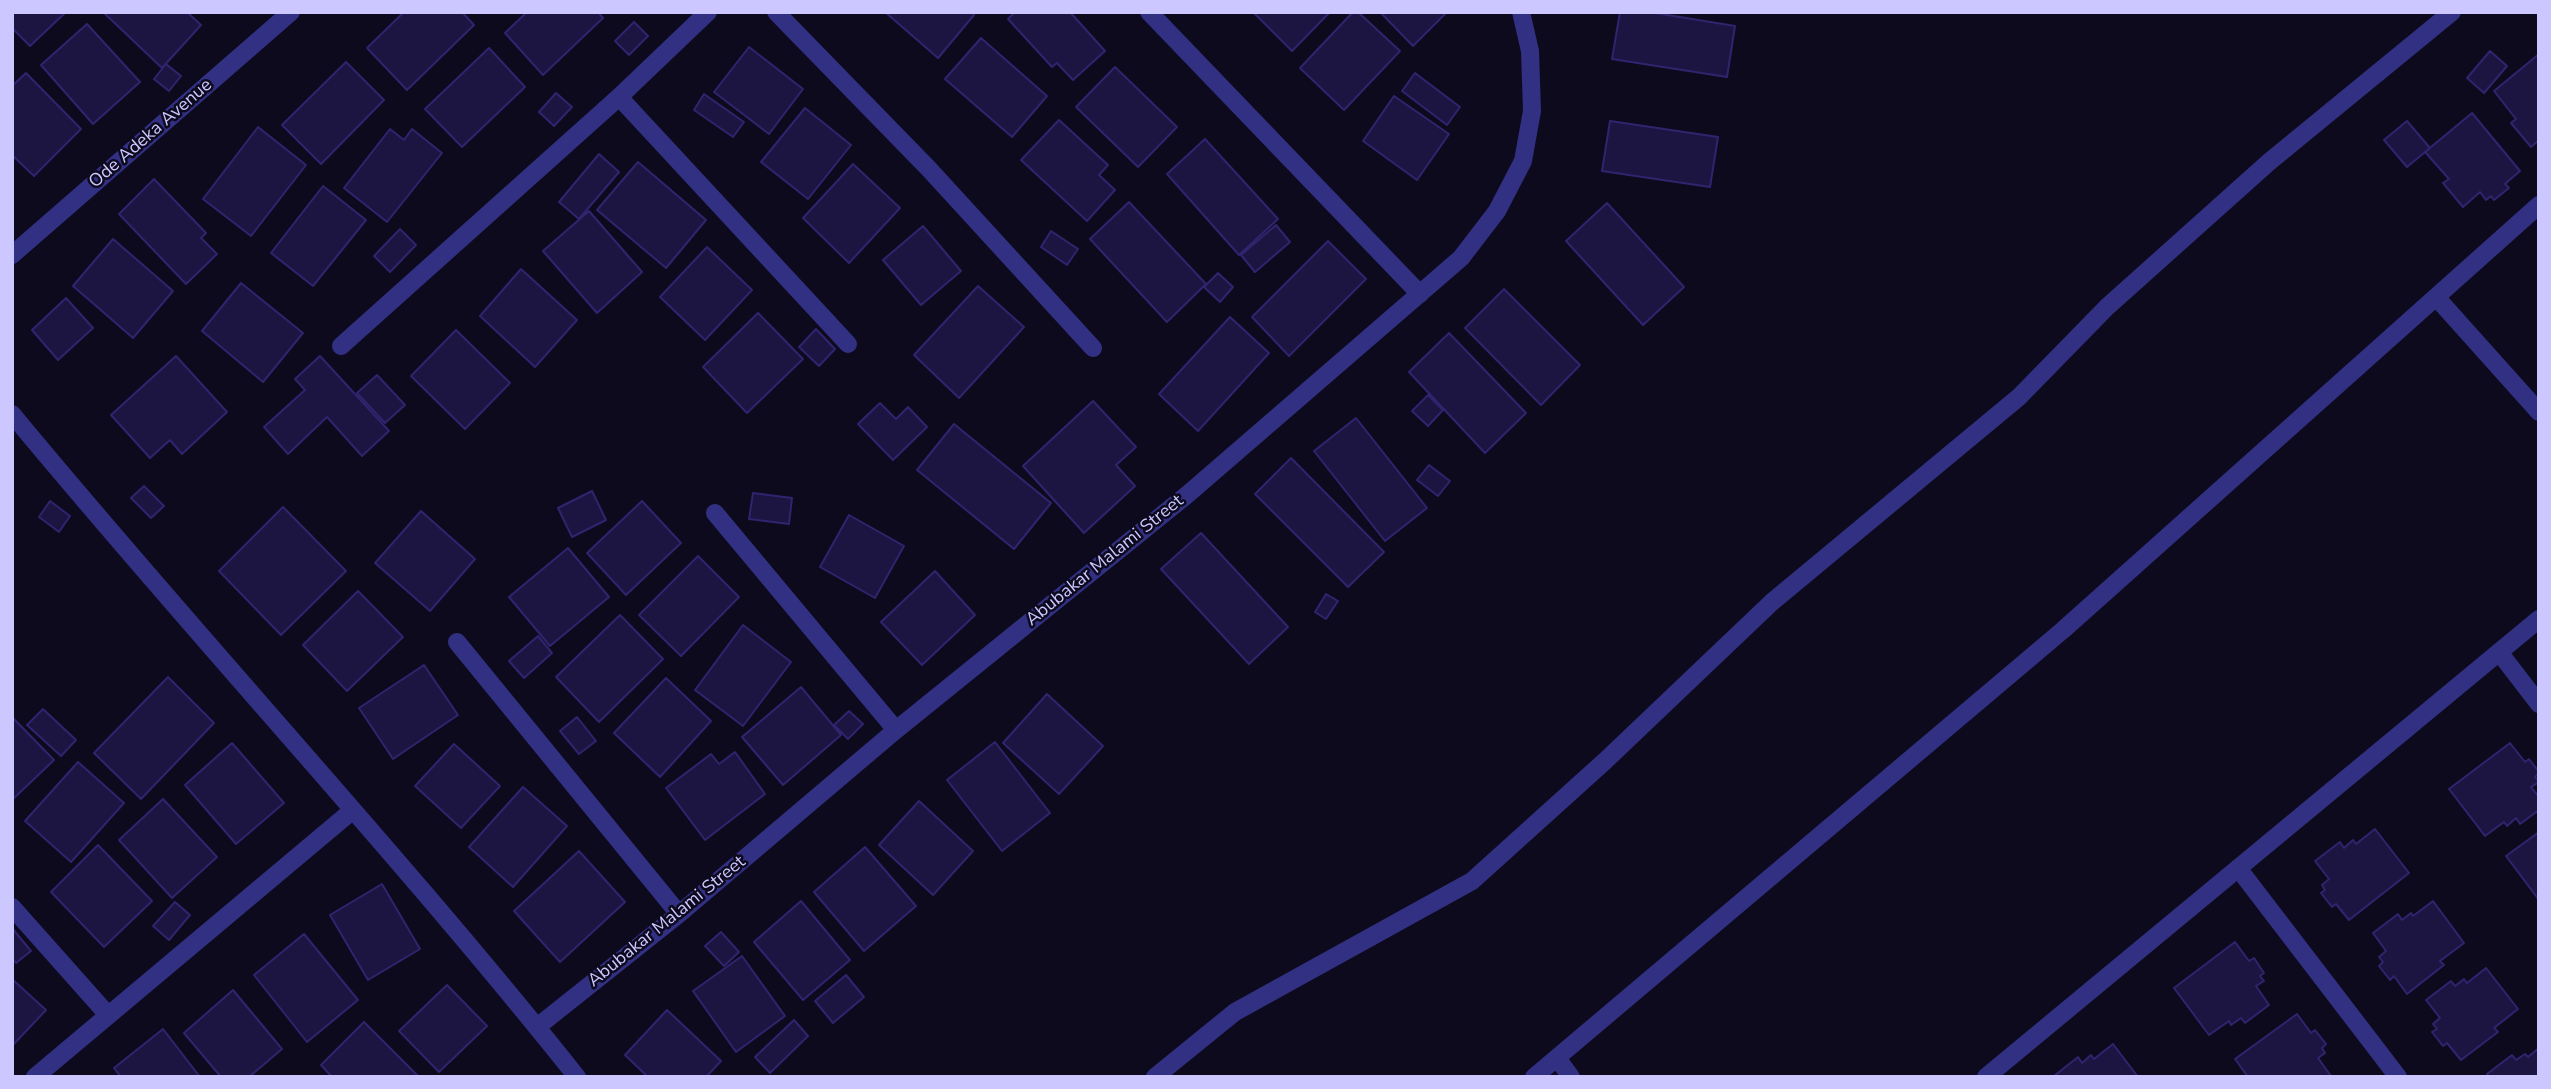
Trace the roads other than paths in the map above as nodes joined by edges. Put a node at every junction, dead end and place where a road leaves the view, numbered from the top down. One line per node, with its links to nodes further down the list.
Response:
1 (291, 12): 9 (street, Ode Adeka Avenue)
2 (708, 12): 7 (street)
3 (776, 12): 14 (street)
4 (1149, 12): 10 (street)
5 (1521, 12): 10 (street, Abubakar Malami Street)
6 (2452, 12): 32 (street)
7 (619, 97): 12 (street); 13 (street)
8 (2539, 205): 11 (street)
9 (12, 255)
10 (1420, 294): 22 (street, Abubakar Malami Street)
11 (2437, 296): 15 (street); 29 (street)
12 (848, 344)
13 (341, 346)
14 (1093, 348)
15 (2539, 412)
16 (12, 414): 23 (street)
17 (715, 513): 22 (street)
18 (2539, 619): 20 (street)
19 (457, 642): 26 (street)
20 (2499, 652): 21 (street); 24 (street)
21 (2539, 704)
22 (896, 730): 26 (street, Abubakar Malami Street)
23 (353, 810): 27 (street); 28 (street)
24 (2238, 869): 35 (street); 36 (street)
25 (12, 907): 27 (street)
26 (678, 914): 28 (street, Abubakar Malami Street)
27 (108, 1015): 30 (street)
28 (537, 1027): 31 (street)
29 (1557, 1058): 33 (street); 34 (street)
30 (34, 1077)
31 (577, 1077)
32 (1155, 1077)
33 (1534, 1077)
34 (1571, 1077)
35 (1986, 1077)
36 (2398, 1077)

